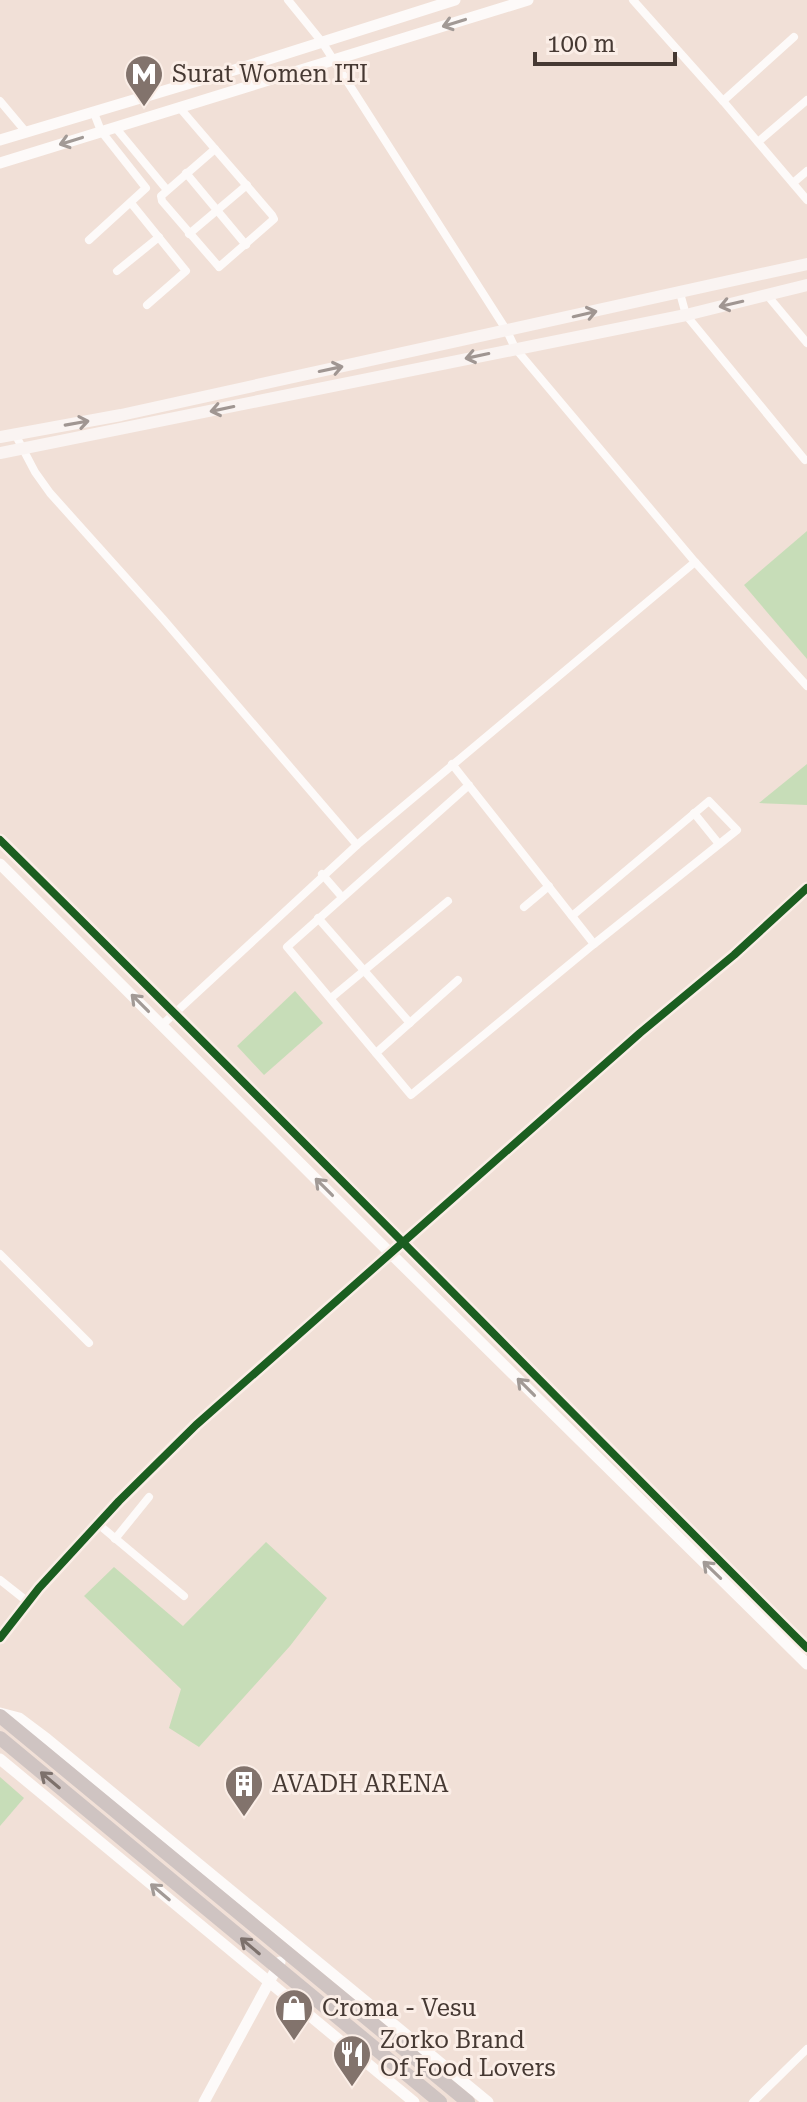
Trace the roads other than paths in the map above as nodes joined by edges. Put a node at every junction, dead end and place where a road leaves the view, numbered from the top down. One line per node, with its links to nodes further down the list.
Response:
1 (288, 0): 6 (street)
2 (455, 0): 6 (street)
3 (528, 0): 7 (street, one-way to 7)
4 (633, 0): 12 (street)
5 (794, 37): 12 (street)
6 (322, 42): 7 (street); 8 (street)
7 (333, 60): 9 (street); 41 (street)
8 (244, 67): 9 (street); 14 (street)
9 (250, 86): 13 (street)
10 (807, 100): 19 (street)
11 (0, 101): 17 (street)
12 (723, 101): 19 (street)
13 (179, 107): 15 (street); 20 (street)
14 (94, 113): 16 (street); 17 (street)
15 (115, 127): 16 (street); 26 (street)
16 (101, 131): 21 (street, one-way to 21); 28 (street)
17 (26, 132): 18 (street)
18 (0, 140)
19 (758, 142): 24 (street)
20 (215, 149): 23 (street); 25 (street)
21 (0, 163)
22 (807, 171): 24 (street)
23 (186, 173): 26 (street); 29 (street)
24 (793, 183): 27 (street)
25 (247, 185): 29 (street); 33 (street)
26 (167, 190): 30 (street)
27 (807, 200)
28 (131, 203): 31 (street); 32 (street)
29 (217, 210): 30 (street); 33 (street)
30 (189, 234): 33 (street)
31 (159, 237): 35 (street); 39 (street)
32 (89, 240)
33 (246, 245)
34 (807, 264): 37 (main road)
35 (117, 271)
36 (807, 285): 38 (main road)
37 (680, 293): 40 (street); 41 (main road, one-way to 37)
38 (767, 295): 40 (main road, one-way to 40); 42 (street)
39 (147, 305)
40 (686, 315): 43 (main road); 48 (street)
41 (507, 331): 43 (street); 44 (main road, one-way to 41)
42 (807, 343)
43 (515, 348): 46 (main road, one-way to 46); 49 (street)
44 (15, 434): 45 (main road); 46 (street)
45 (0, 437)
46 (23, 449): 47 (main road); 56 (street)
47 (0, 453)
48 (805, 460)
49 (695, 562): 50 (street); 51 (street)
50 (807, 686)
51 (452, 764): 52 (street); 56 (street)
52 (469, 785): 60 (street); 62 (street)
53 (694, 813): 55 (street); 55 (street); 65 (street)
54 (0, 840): 57 (street)
55 (719, 844): 67 (street)
56 (357, 845): 59 (street)
57 (17, 857): 58 (street); 71 (street)
58 (2, 870): 73 (street, one-way to 58)
59 (322, 874): 62 (street); 71 (street)
60 (549, 886): 64 (street); 65 (street)
61 (807, 888): 75 (street)
62 (342, 897): 66 (street)
63 (448, 901): 68 (street)
64 (524, 907)
65 (572, 916): 67 (street)
66 (318, 918): 68 (street); 70 (street)
67 (594, 944): 74 (street)
68 (364, 971): 70 (street); 72 (street)
69 (458, 980): 72 (street)
70 (331, 998): 74 (street)
71 (174, 1013): 73 (street); 75 (street)
72 (410, 1023): 74 (street)
73 (162, 1025): 76 (street, one-way to 73)
74 (376, 1053)
75 (404, 1241): 76 (street); 86 (street)
76 (391, 1253): 80 (street); 87 (street, one-way to 76)
77 (0, 1254): 78 (street)
78 (89, 1343)
79 (149, 1497): 81 (street)
80 (98, 1524): 81 (street); 84 (street)
81 (115, 1539): 83 (street)
82 (0, 1580): 84 (street)
83 (184, 1596)
84 (28, 1602): 85 (street)
85 (0, 1638)
86 (807, 1648)
87 (807, 1664)
88 (0, 1715): 91 (main road)
89 (0, 1738): 92 (main road, one-way to 89)
90 (0, 1759): 93 (street, one-way to 90)
91 (288, 1947): 92 (street); 98 (main road); 99 (street)
92 (276, 1968): 93 (street); 97 (main road)
93 (268, 1983): 95 (street); 96 (street)
94 (807, 2049): 100 (street)
95 (204, 2102)
96 (414, 2102)
97 (440, 2102)
98 (468, 2102)
99 (488, 2102)
100 (753, 2102)

